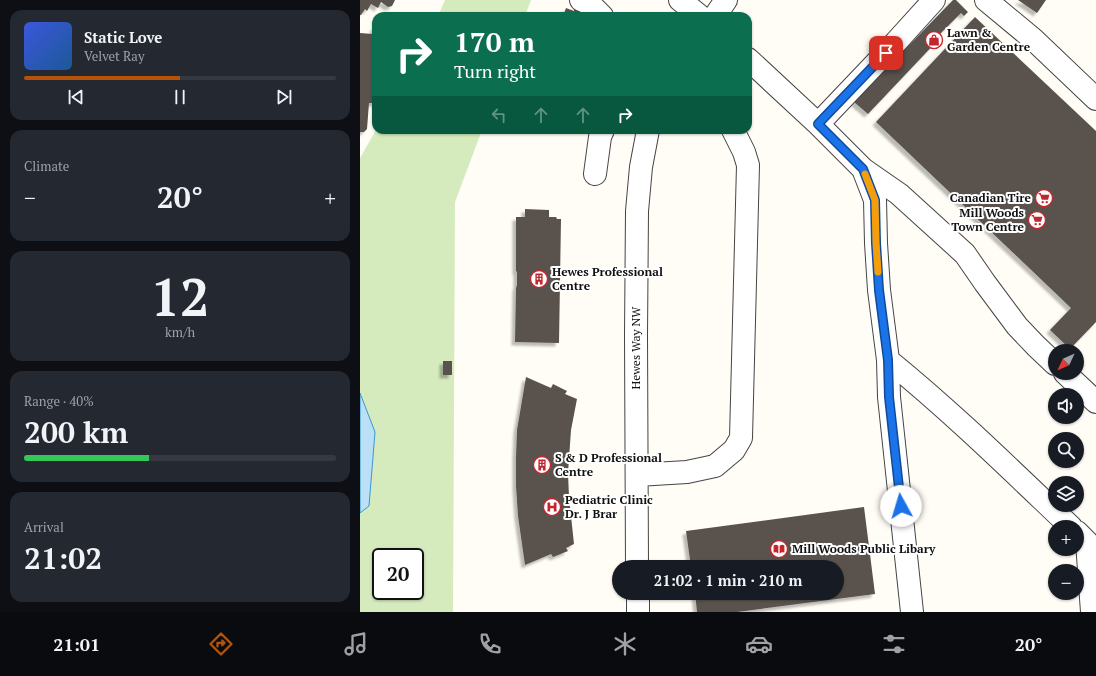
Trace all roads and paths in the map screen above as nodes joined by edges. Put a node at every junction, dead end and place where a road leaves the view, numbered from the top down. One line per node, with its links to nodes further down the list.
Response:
1 (581, 0): 6 (street)
2 (680, 0): 7 (street)
3 (726, 0): 8 (street)
4 (934, 0): 11 (street)
5 (986, 0): 10 (street)
6 (598, 12)
7 (695, 12)
8 (718, 12)
9 (752, 63): 11 (street)
10 (1096, 99)
11 (818, 124): 15 (street)
12 (601, 134): 16 (street)
13 (647, 134): 21 (street, Hewes Way NW)
14 (735, 134): 21 (street)
15 (863, 169): 17 (street); 18 (street)
16 (595, 174)
17 (1048, 357)
18 (888, 360): 22 (street); 27 (street)
19 (1072, 380): 20 (street)
20 (1096, 402)
21 (637, 474): 24 (street, Hewes Way NW)
22 (1064, 520)
23 (1087, 535): 28 (street)
24 (637, 560)
25 (638, 600): 26 (street)
26 (638, 612)
27 (912, 612)
28 (1092, 612)

